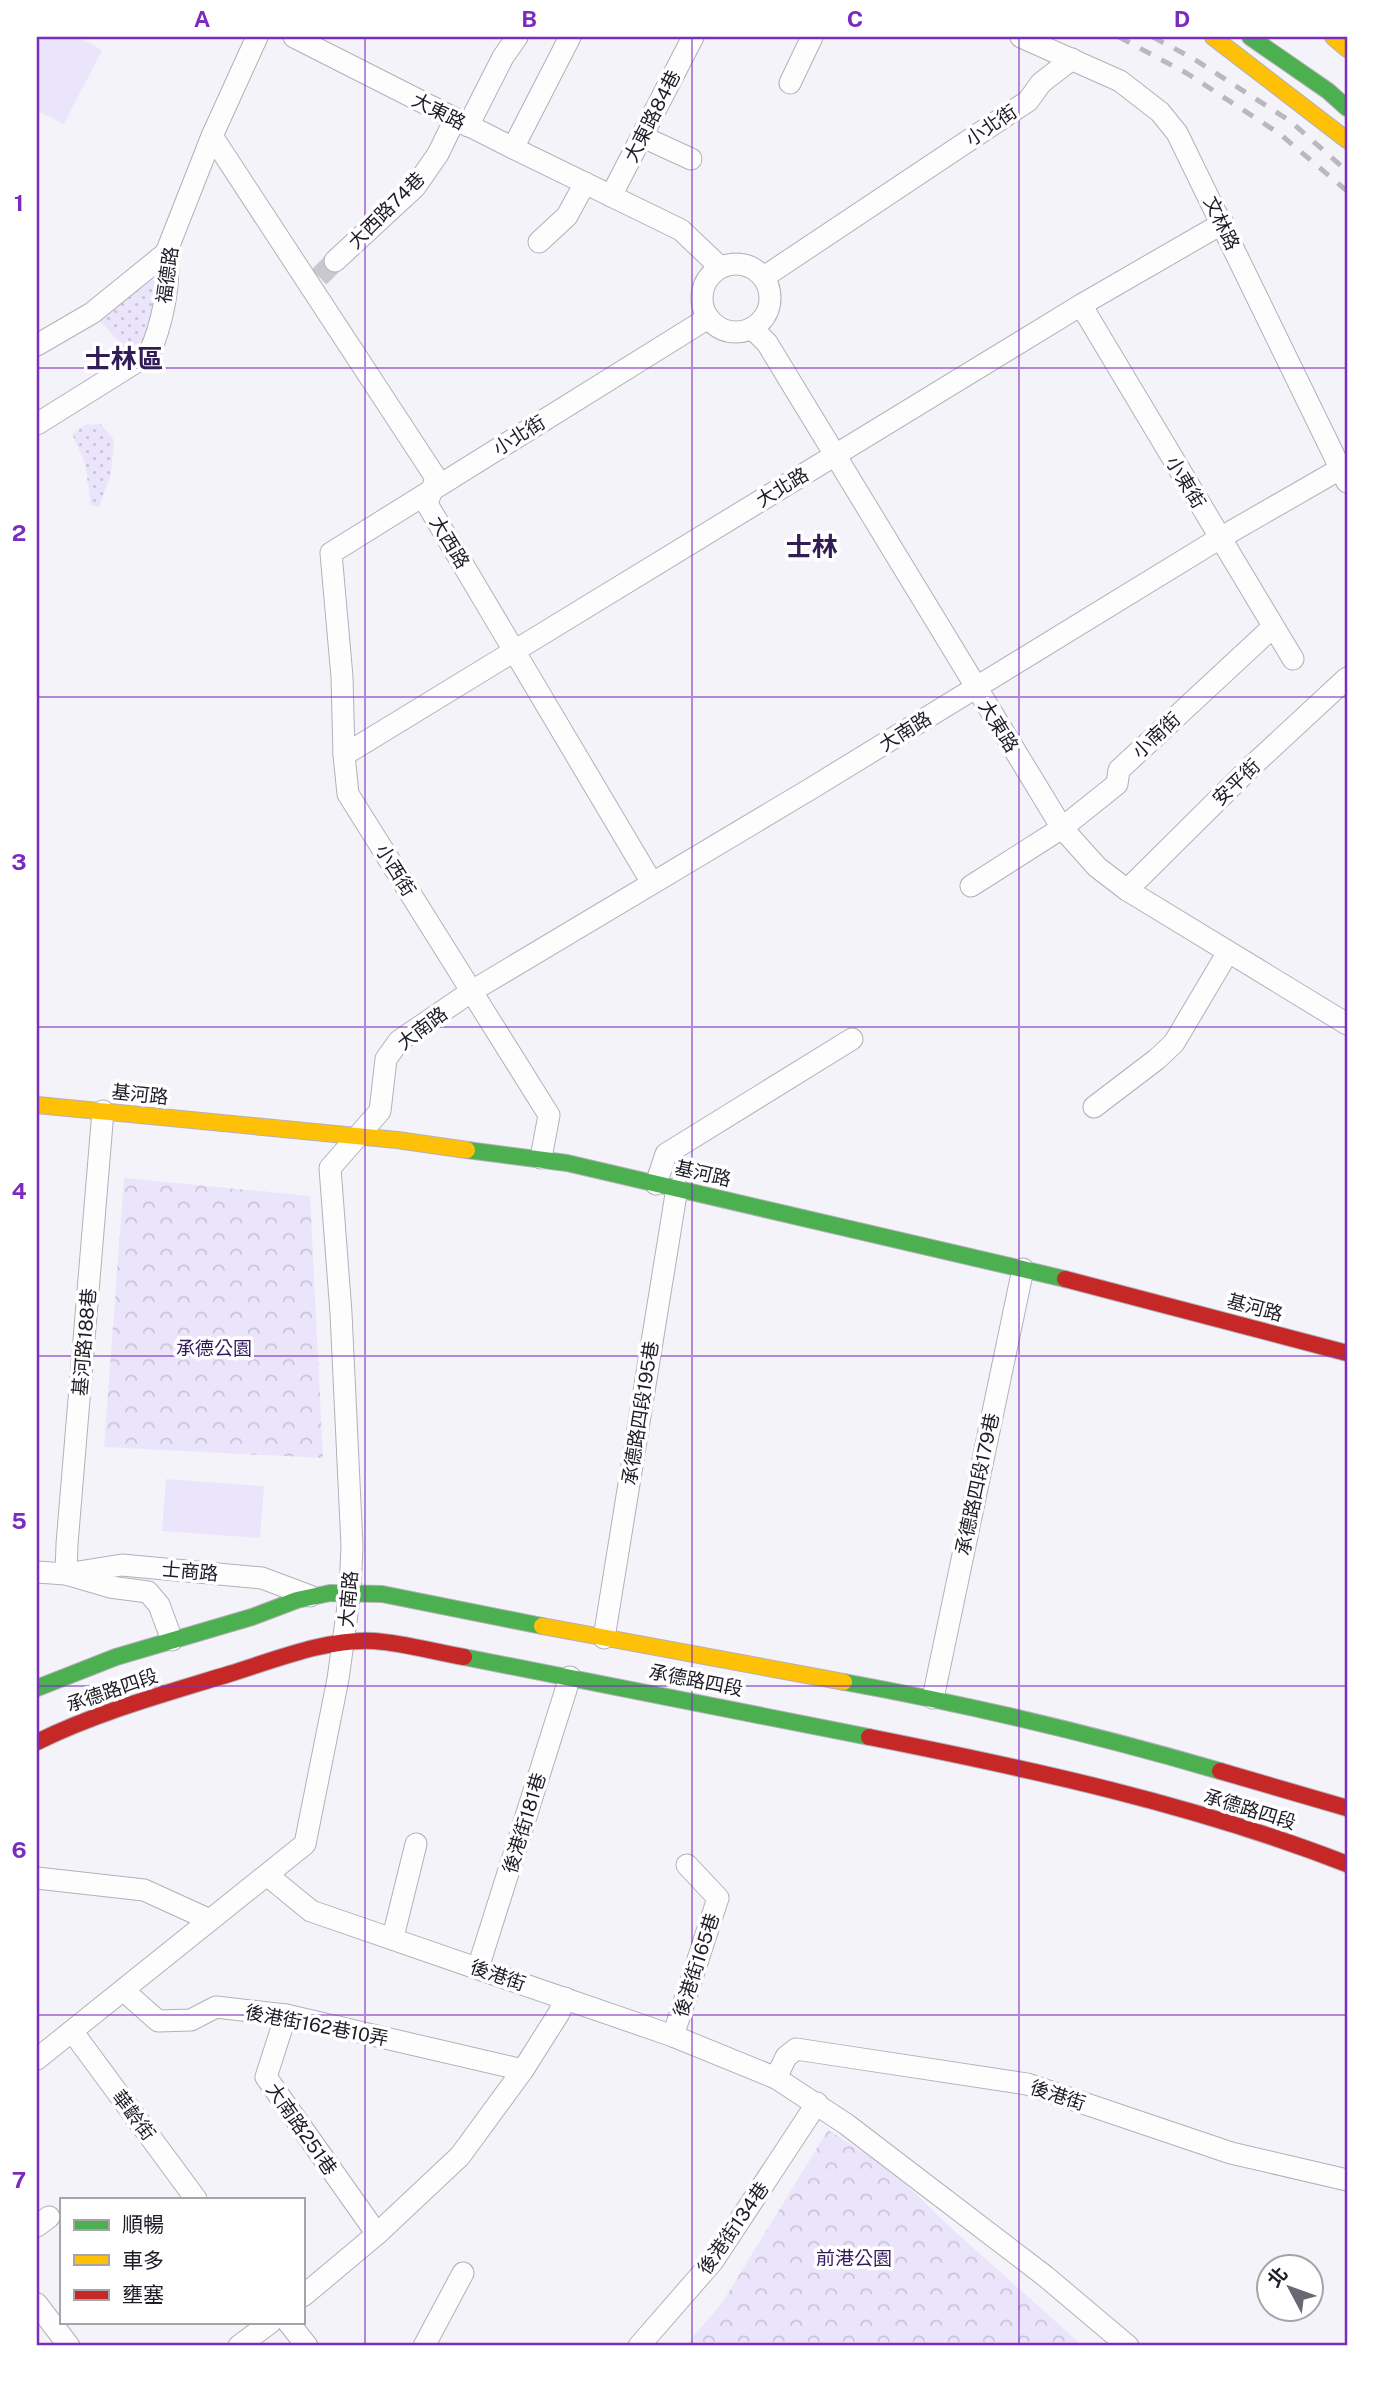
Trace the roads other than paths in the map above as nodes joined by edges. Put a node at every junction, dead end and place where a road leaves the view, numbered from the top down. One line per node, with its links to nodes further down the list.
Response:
1 (257, 37): 16 (street, 福德路)
2 (294, 37): 15 (street, 大東路)
3 (517, 37): 15 (street, 大西路74巷)
4 (570, 37): 19 (street)
5 (693, 37): 17 (street, 大東路84巷)
6 (812, 37): 13 (street)
7 (1021, 37): 12 (street, 文林路)
8 (1213, 37): 18 (main road)
9 (1250, 37): 14 (main road)
10 (1333, 37): 11 (main road)
11 (1347, 49)
12 (1072, 59): 23 (street, 文林路); 28 (street, 小北街)
13 (790, 83)
14 (1347, 108)
15 (462, 122): 19 (street, 大東路); 26 (street, 大西路74巷)
16 (212, 136): 25 (street, 福德路); 36 (street, 大西路)
17 (642, 136): 20 (street); 22 (street, 大東路84巷)
18 (1347, 140)
19 (513, 148): 21 (street, 大東路)
20 (691, 159)
21 (585, 183): 22 (street, 大東路); 24 (street)
22 (611, 196): 27 (street, 大東路)
23 (1223, 223): 29 (street, 大北路); 35 (street, 文林路)
24 (539, 242)
25 (166, 253): 32 (street); 33 (street, 福德路)
26 (335, 261)
27 (720, 267): 28 (street); 30 (street)
28 (764, 277): 31 (street)
29 (1081, 305): 34 (street, 大北路); 37 (street, 小東街)
30 (708, 318): 31 (street); 36 (street, 小北街)
31 (752, 328): 34 (street, 大東路)
32 (37, 345)
33 (37, 424)
34 (836, 454): 40 (street, 大北路); 43 (street, 大東路)
35 (1345, 471): 37 (street, 大南路)
36 (431, 491): 38 (street, 小北街); 40 (street, 大西路)
37 (1220, 538): 39 (street, 小東街); 43 (street, 大南路)
38 (331, 553): 44 (street, 小西街)
39 (1273, 627): 41 (street, 小東街); 45 (street, 小南街)
40 (516, 650): 44 (street, 大北路); 46 (street, 大西路)
41 (1293, 659)
42 (1347, 678): 48 (street, 安平街)
43 (975, 687): 45 (street, 大東路); 46 (street, 大南路)
44 (344, 755): 50 (street, 小西街)
45 (1062, 828): 47 (street, 小南街); 48 (street, 大東路)
46 (652, 883): 50 (street, 大南路)
47 (971, 886)
48 (1127, 890): 49 (street, 大東路)
49 (1228, 953): 51 (street, 大東路); 54 (street)
50 (472, 991): 56 (street, 大南路); 57 (street, 小西街)
51 (1347, 1024)
52 (852, 1039): 58 (street, 承德路四段195巷)
53 (37, 1105): 55 (main road, 基河路)
54 (1094, 1107)
55 (103, 1111): 56 (main road, 基河路); 62 (street, 基河路188巷)
56 (355, 1137): 57 (main road, 基河路); 63 (street, 大南路)
57 (541, 1158): 58 (main road, 基河路)
58 (666, 1186): 59 (main road, 基河路); 65 (street, 承德路四段195巷)
59 (1023, 1269): 60 (main road, 基河路); 70 (street, 承德路四段179巷)
60 (1347, 1353)
61 (37, 1572): 62 (street, 士商路)
62 (66, 1574): 64 (street, 士商路); 66 (street, 士商路)
63 (350, 1592): 64 (main road, 承德路四段); 65 (main road, 承德路四段); 67 (street, 大南路)
64 (310, 1596): 66 (main road, 承德路四段)
65 (604, 1638): 70 (main road, 承德路四段)
66 (172, 1640): 69 (main road, 承德路四段)
67 (344, 1642): 68 (main road, 承德路四段); 71 (main road, 承德路四段); 76 (street, 大南路)
68 (570, 1677): 74 (main road, 承德路四段); 80 (street, 後港街181巷)
69 (37, 1688)
70 (933, 1698): 72 (main road, 承德路四段)
71 (37, 1742)
72 (1347, 1808)
73 (416, 1844): 79 (street)
74 (1347, 1864)
75 (687, 1865): 85 (street, 後港街165巷)
76 (267, 1875): 78 (street, 大南路); 79 (street, 後港街)
77 (37, 1878): 78 (street)
78 (210, 1920): 81 (street, 大南路)
79 (393, 1937): 80 (street, 後港街)
80 (478, 1968): 82 (street, 後港街)
81 (123, 1990): 83 (street, 後港街162巷10弄); 84 (street, 大南路)
82 (565, 1998): 85 (street, 後港街); 87 (street)
83 (286, 2015): 87 (street, 後港街162巷10弄); 92 (street, 大南路251巷)
84 (72, 2031): 86 (street, 大南路); 91 (street, 華齡街)
85 (673, 2036): 88 (street, 後港街)
86 (37, 2059)
87 (523, 2070): 92 (street)
88 (776, 2078): 89 (street, 後港街); 90 (street, 後港街)
89 (817, 2103): 102 (street, 後港街134巷); 103 (street, 後港街)
90 (1347, 2180)
91 (195, 2198)
92 (377, 2234): 94 (street)
93 (463, 2273): 101 (street)
94 (304, 2295)
95 (37, 2304): 98 (street)
96 (268, 2324): 99 (street)
97 (290, 2324): 100 (street)
98 (69, 2346)
99 (239, 2346)
100 (307, 2346)
101 (424, 2346)
102 (639, 2346)
103 (1128, 2346)

